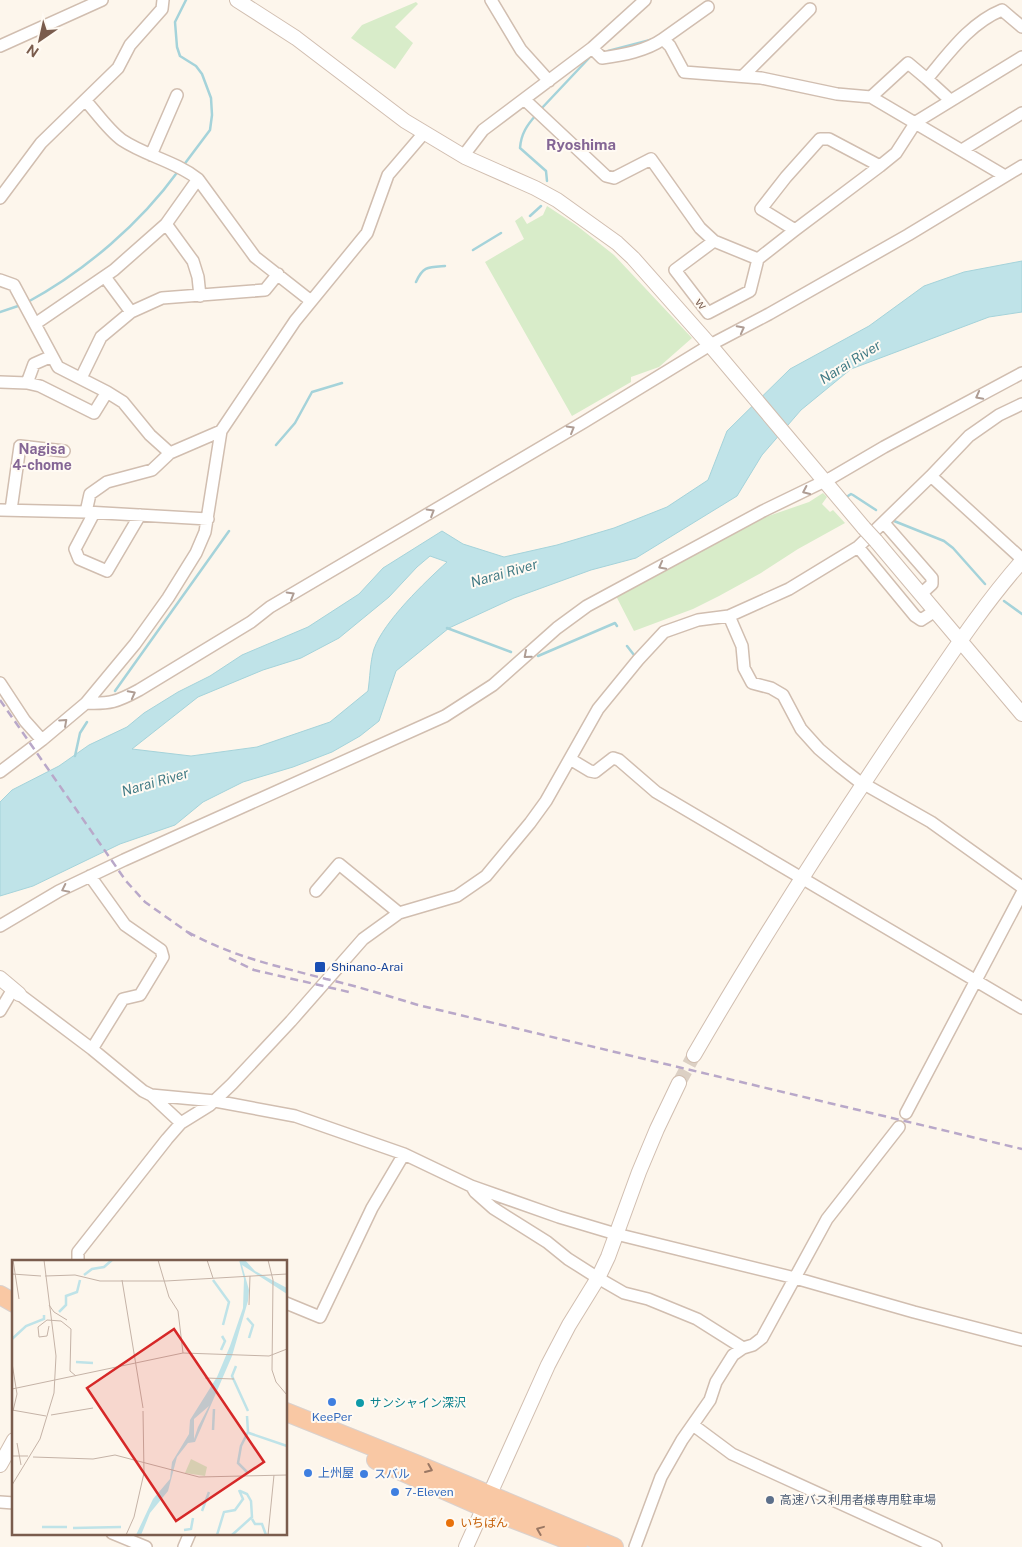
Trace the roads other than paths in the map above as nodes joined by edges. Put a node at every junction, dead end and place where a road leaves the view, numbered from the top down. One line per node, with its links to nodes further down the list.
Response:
1 (102, 0): 10 (street)
2 (163, 0): 18 (street)
3 (237, 0): 23 (street)
4 (491, 0): 15 (street)
5 (645, 0): 11 (street)
6 (708, 7): 9 (street)
7 (810, 9): 13 (street)
8 (1022, 27): 14 (street)
9 (664, 39): 11 (street); 13 (street)
10 (0, 46)
11 (592, 48): 15 (street)
12 (1022, 56): 20 (street)
13 (743, 76): 17 (street)
14 (927, 79): 17 (street); 20 (street)
15 (549, 81): 19 (street)
16 (177, 95): 25 (street)
17 (871, 97): 22 (street)
18 (85, 100): 25 (street); 31 (street)
19 (525, 100): 26 (street); 34 (street)
20 (950, 100): 22 (street)
21 (1022, 113): 24 (street)
22 (916, 122): 24 (street); 27 (street)
23 (424, 133): 26 (street); 40 (street)
24 (962, 150): 29 (street)
25 (151, 154): 30 (street)
26 (465, 157): 43 (street)
27 (880, 166): 33 (street); 33 (street)
28 (1022, 166): 29 (street)
29 (1005, 176): 43 (street, one-way to 29)
30 (198, 179): 32 (street); 36 (street)
31 (0, 198)
32 (166, 224): 37 (street); 39 (street)
33 (794, 230): 35 (street)
34 (714, 241): 35 (street); 35 (street, ｗ)
35 (758, 259)
36 (278, 274): 39 (street); 40 (street)
37 (105, 276): 41 (street); 42 (street)
38 (0, 280): 42 (street)
39 (200, 296): 41 (street)
40 (311, 301): 51 (street)
41 (131, 312): 46 (street)
42 (35, 324): 44 (street)
43 (712, 348): 55 (street); 68 (street, one-way to 43)
44 (52, 356): 46 (street); 48 (street)
45 (1022, 373): 55 (street, one-way to 55)
46 (81, 378): 49 (street)
47 (0, 382): 48 (street)
48 (27, 382): 49 (street)
49 (107, 392): 53 (street)
50 (1022, 404): 54 (street)
51 (221, 431): 53 (street); 59 (street)
52 (64, 452): 56 (street)
53 (170, 453): 57 (street)
54 (931, 476): 60 (street); 62 (street)
55 (824, 480): 63 (street, bridge); 74 (street, one-way to 74)
56 (6, 510): 57 (street)
57 (90, 512): 58 (street); 58 (street)
58 (140, 515): 59 (street)
59 (208, 519): 68 (street)
60 (884, 523): 61 (street); 63 (street)
61 (858, 547): 64 (street); 65 (street)
62 (1022, 560): 66 (street)
63 (920, 594): 64 (street)
64 (935, 611): 66 (street)
65 (729, 616): 71 (street); 73 (street)
66 (960, 641): 69 (street); 73 (street)
67 (0, 683): 70 (street)
68 (86, 703): 70 (street, one-way to 68)
69 (1022, 714)
70 (42, 740): 72 (street)
71 (570, 759): 75 (street); 79 (street)
72 (1, 768)
73 (864, 783): 75 (street); 76 (street)
74 (90, 876): 80 (street, one-way to 80); 86 (street)
75 (802, 878): 82 (street); 87 (street)
76 (1022, 887)
77 (316, 890): 79 (street)
78 (1022, 893): 82 (street)
79 (399, 913): 90 (street)
80 (0, 926)
81 (0, 978): 83 (street)
82 (977, 981): 84 (street); 91 (street)
83 (16, 991): 85 (street); 86 (street)
84 (1022, 1008)
85 (0, 1011)
86 (92, 1049): 89 (street)
87 (694, 1056)
88 (679, 1083): 96 (street)
89 (151, 1095): 90 (street); 92 (street)
90 (215, 1101): 92 (street); 94 (street)
91 (906, 1113)
92 (181, 1123): 97 (street)
93 (899, 1127): 99 (street)
94 (404, 1154): 95 (street); 104 (street)
95 (471, 1186): 96 (street); 98 (street)
96 (616, 1234): 98 (street); 99 (street)
97 (78, 1260)
98 (598, 1278): 106 (street); 112 (street)
99 (795, 1278): 105 (street); 106 (street)
100 (0, 1285): 101 (highway)
101 (12, 1291)
102 (0, 1295): 103 (highway)
103 (12, 1302)
104 (288, 1304)
105 (1022, 1340)
106 (743, 1348): 109 (street)
107 (288, 1413): 112 (highway, one-way to 112)
108 (288, 1425): 112 (highway)
109 (693, 1425): 120 (street); 121 (street)
110 (12, 1444): 111 (street)
111 (0, 1465)
112 (487, 1502): 117 (street); 118 (highway, one-way to 112); 119 (highway)
113 (114, 1534): 115 (street)
114 (190, 1534): 116 (street)
115 (146, 1547)
116 (184, 1547)
117 (466, 1547)
118 (586, 1547)
119 (614, 1547)
120 (635, 1547)
121 (936, 1547)

